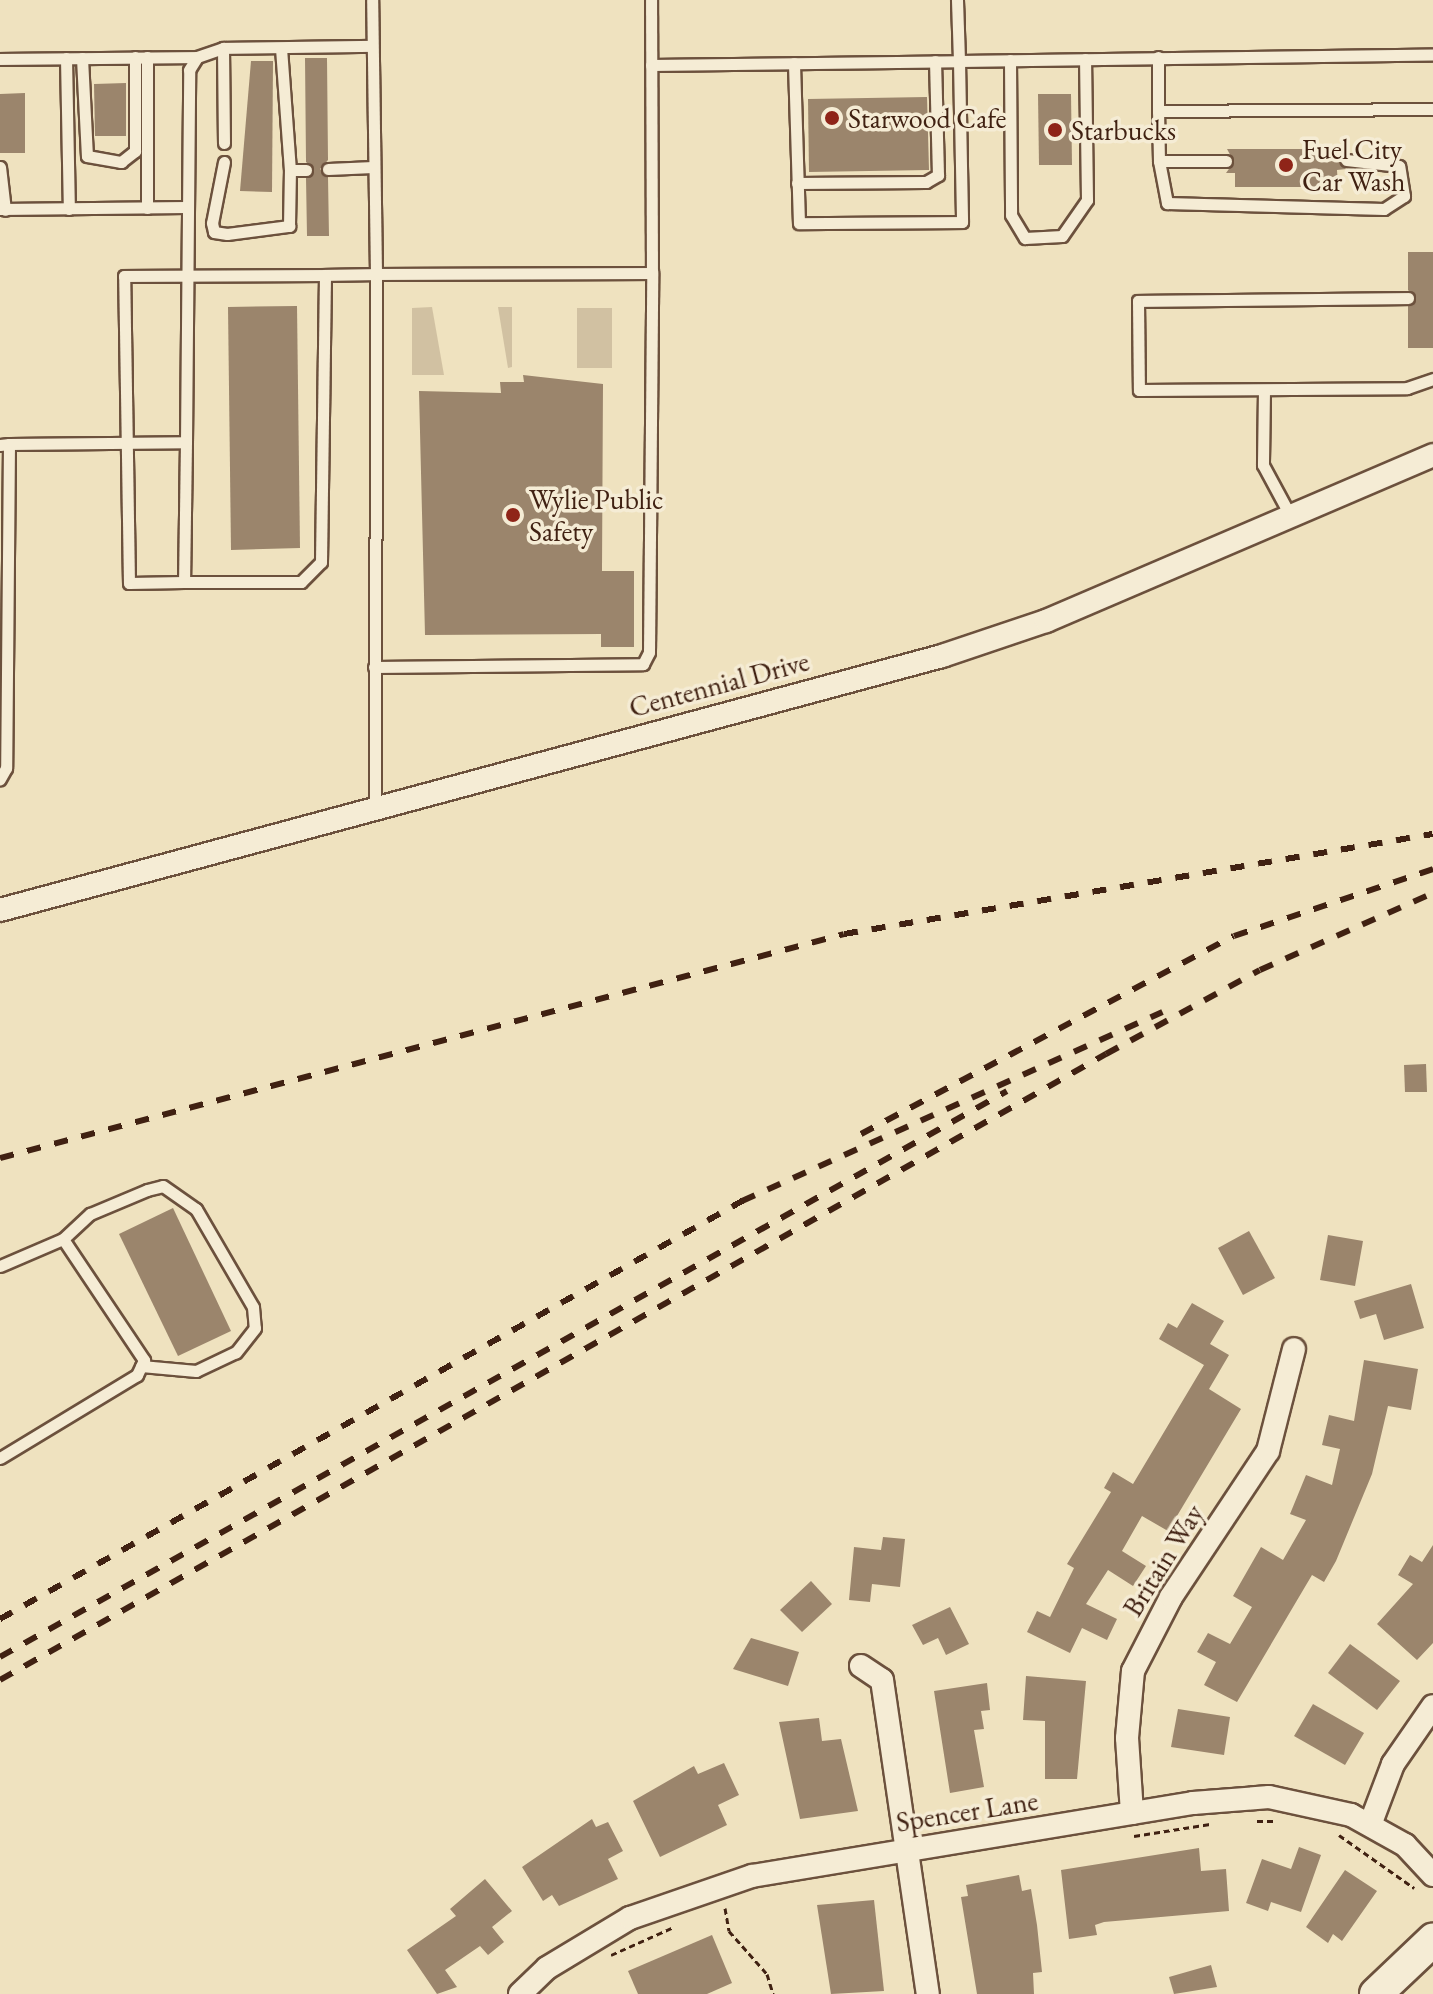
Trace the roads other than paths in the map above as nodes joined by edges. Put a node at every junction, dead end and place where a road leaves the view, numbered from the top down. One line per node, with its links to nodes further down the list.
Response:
1 (372, 0): 4 (lane)
2 (651, 0): 19 (lane)
3 (957, 0): 17 (lane)
4 (372, 46): 6 (lane); 28 (lane)
5 (223, 48): 6 (lane); 9 (lane); 22 (lane)
6 (281, 48): 30 (lane)
7 (1433, 54): 10 (lane)
8 (141, 57): 9 (lane); 12 (lane); 12 (lane); 34 (lane)
9 (197, 57): 33 (lane)
10 (1158, 57): 14 (lane); 21 (lane)
11 (66, 58): 12 (lane); 13 (lane); 35 (lane)
12 (82, 58)
13 (0, 59)
14 (1085, 59): 15 (lane); 15 (lane)
15 (1010, 60): 17 (lane)
16 (935, 61): 17 (lane); 18 (lane); 32 (lane)
17 (959, 61): 32 (lane)
18 (794, 63): 19 (lane); 32 (lane)
19 (651, 65): 37 (lane)
20 (1433, 109): 21 (lane)
21 (1158, 111): 24 (lane)
22 (224, 143)
23 (1346, 160): 24 (lane)
24 (1159, 161): 25 (lane)
25 (1226, 161)
26 (224, 162): 30 (lane)
27 (0, 167): 36 (lane)
28 (373, 167): 29 (lane); 38 (lane)
29 (328, 169)
30 (290, 170): 31 (lane)
31 (306, 170)
32 (797, 183)
33 (186, 207): 34 (lane); 39 (lane)
34 (147, 208): 35 (lane)
35 (69, 209): 36 (lane)
36 (2, 210)
37 (652, 273): 38 (lane); 51 (lane)
38 (376, 274): 40 (lane); 51 (lane)
39 (185, 275): 40 (lane); 44 (lane); 46 (lane)
40 (325, 275): 49 (lane)
41 (1408, 298): 43 (lane)
42 (1433, 379): 43 (lane)
43 (1264, 390): 48 (lane)
44 (186, 442): 46 (lane); 49 (lane)
45 (5, 444): 46 (lane); 50 (lane)
46 (129, 444): 49 (lane)
47 (1433, 455): 48 (street, Centennial Drive)
48 (1291, 517): 53 (street, Centennial Drive)
49 (184, 582)
50 (4, 623): 52 (lane)
51 (374, 667): 53 (lane)
52 (0, 779)
53 (375, 808): 54 (street, Centennial Drive)
54 (0, 910)
55 (63, 1239): 56 (lane); 58 (lane); 58 (lane)
56 (0, 1266)
57 (1294, 1349): 62 (street, Britain Way)
58 (141, 1366): 59 (lane)
59 (0, 1458)
60 (861, 1666): 64 (street)
61 (1433, 1706): 63 (street)
62 (1132, 1813): 63 (street, Spencer Lane); 64 (street, Spencer Lane)
63 (1370, 1825): 65 (street, Spencer Lane)
64 (908, 1851): 67 (street, Spencer Lane); 68 (street)
65 (1433, 1875)
66 (1433, 1940): 69 (street)
67 (520, 1994)
68 (928, 1994)
69 (1376, 1994)

